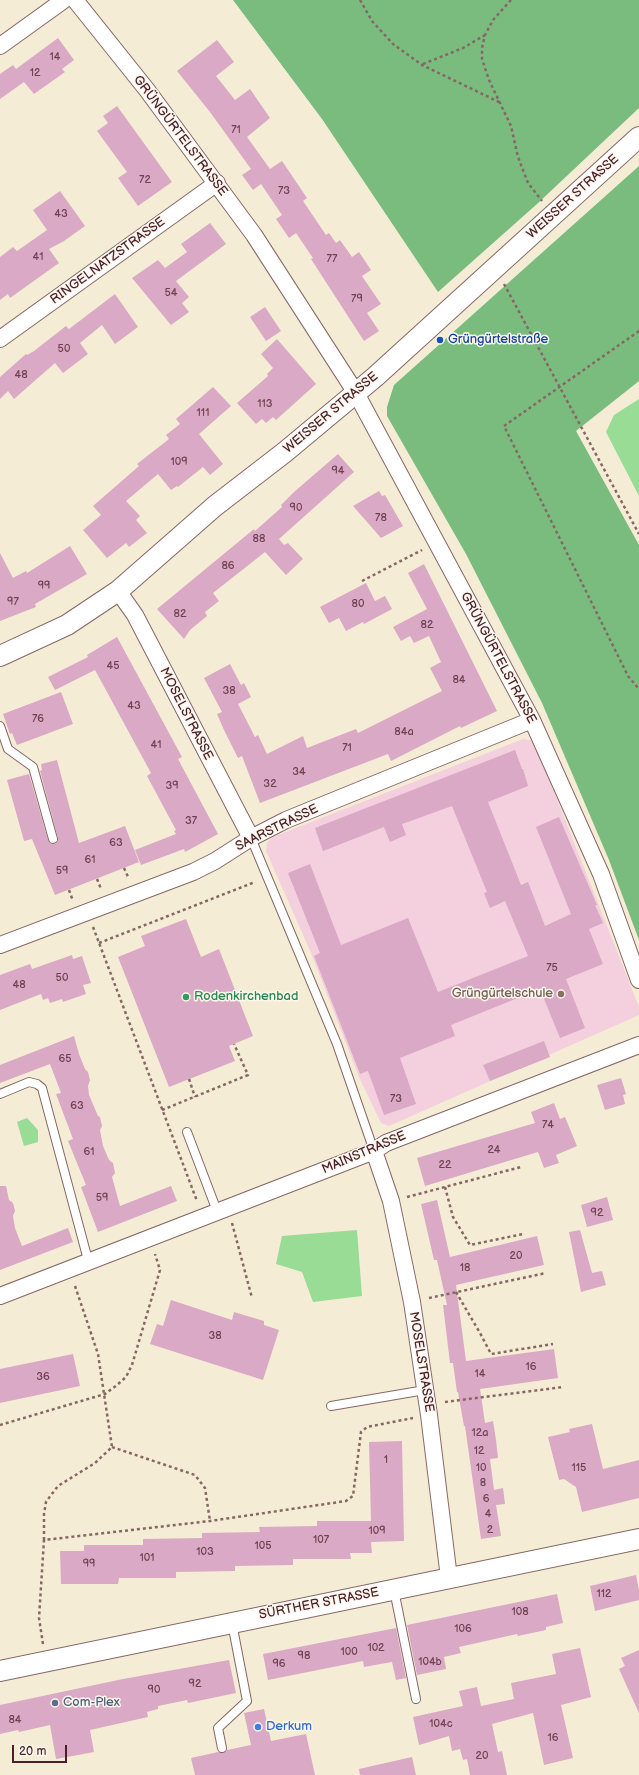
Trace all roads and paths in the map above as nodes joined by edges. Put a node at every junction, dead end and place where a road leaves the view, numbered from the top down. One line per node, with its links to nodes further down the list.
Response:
1 (64, 0): 6 (street)
2 (75, 0): 10 (street, GRÜNGÜRTELSTRASSE)
3 (360, 0): 7 (path)
4 (511, 0): 5 (path)
5 (485, 35): 7 (path); 8 (path)
6 (0, 46)
7 (422, 65): 8 (path)
8 (500, 102): 11 (path)
9 (639, 137): 11 (street, WEISSER STRASSE)
10 (217, 184): 14 (street, RINGELNATZSTRASSE); 16 (street, GRÜNGÜRTELSTRASSE)
11 (552, 216): 12 (street, WEISSER STRASSE)
12 (494, 268): 15 (path); 16 (street, WEISSER STRASSE)
13 (639, 331): 15 (path)
14 (0, 339)
15 (558, 386): 17 (path); 22 (path)
16 (356, 393): 18 (street, GRÜNGÜRTELSTRASSE); 20 (street, WEISSER STRASSE)
17 (639, 534)
18 (436, 543): 19 (path); 23 (street, GRÜNGÜRTELSTRASSE)
19 (362, 582)
20 (118, 592): 21 (street, WEISSER STRASSE); 25 (street, MOSELSTRASSE)
21 (0, 656)
22 (639, 689)
23 (532, 720): 25 (street, SAARSTRASSE); 31 (street, GRÜNGÜRTELSTRASSE)
24 (0, 726): 26 (lane)
25 (250, 838): 27 (lane); 28 (street, SAARSTRASSE)
26 (53, 839)
27 (267, 878): 29 (path); 39 (lane)
28 (87, 912): 29 (path); 30 (street, SAARSTRASSE)
29 (99, 943): 37 (path)
30 (0, 944)
31 (639, 980)
32 (234, 1044): 36 (path)
33 (639, 1044): 39 (street, MAINSTRASSE)
34 (189, 1079): 36 (path)
35 (0, 1094): 46 (lane)
36 (194, 1097): 37 (path)
37 (162, 1110): 43 (path)
38 (187, 1132): 43 (lane)
39 (374, 1151): 42 (street, MOSELSTRASSE); 43 (street, MAINSTRASSE)
40 (521, 1167): 41 (path)
41 (445, 1187): 42 (path); 44 (path)
42 (391, 1201): 52 (street, MOSELSTRASSE)
43 (216, 1212): 45 (street, MAINSTRASSE); 51 (path)
44 (523, 1234)
45 (148, 1237): 46 (street, MAINSTRASSE); 55 (path)
46 (88, 1260): 47 (street, MAINSTRASSE)
47 (69, 1268): 50 (street, MAINSTRASSE); 55 (path)
48 (546, 1273): 49 (path)
49 (456, 1292): 52 (path); 53 (path)
50 (0, 1296)
51 (252, 1298)
52 (412, 1302): 56 (street, MOSELSTRASSE)
53 (553, 1344)
54 (563, 1387): 56 (path)
55 (105, 1394): 58 (path); 59 (path)
56 (427, 1403): 57 (lane); 60 (path); 63 (street, MOSELSTRASSE)
57 (331, 1406)
58 (0, 1425)
59 (112, 1447): 60 (path); 62 (path)
60 (210, 1521): 62 (path)
61 (639, 1539): 63 (street, SÜRTHER STRASSE)
62 (44, 1540): 66 (path)
63 (449, 1578): 64 (street, SÜRTHER STRASSE)
64 (394, 1589): 65 (street, SÜRTHER STRASSE); 68 (lane)
65 (231, 1622): 66 (street, SÜRTHER STRASSE); 69 (lane)
66 (46, 1660): 67 (street, SÜRTHER STRASSE)
67 (0, 1671)
68 (416, 1699)
69 (222, 1748)

